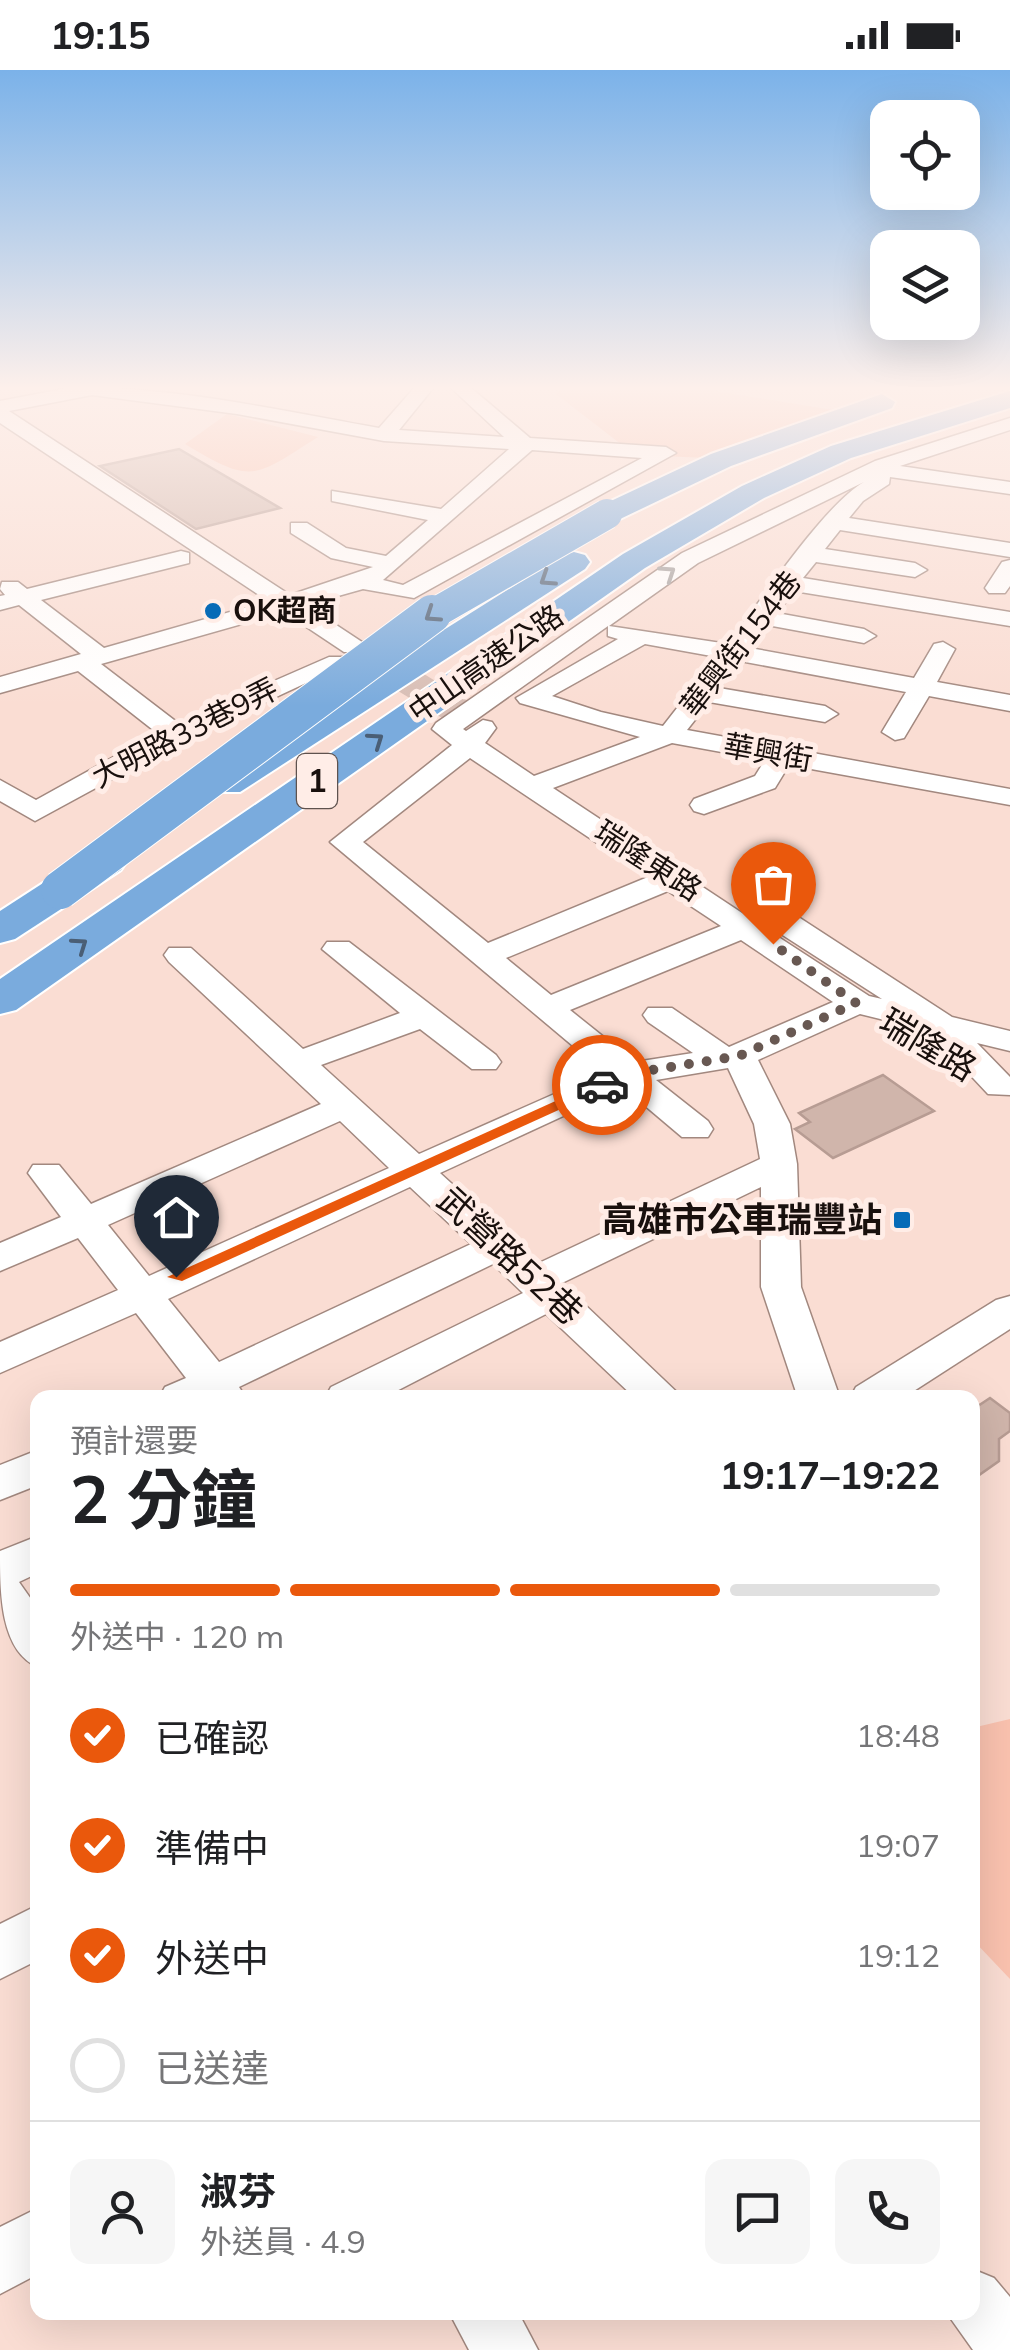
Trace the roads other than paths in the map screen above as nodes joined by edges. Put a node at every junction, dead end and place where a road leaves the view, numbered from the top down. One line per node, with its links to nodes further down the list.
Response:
1 (83, 493): 12 (street)
2 (99, 493): 12 (street)
3 (119, 493): 32 (street)
4 (468, 493): 15 (street)
5 (591, 493): 19 (street)
6 (654, 493): 60 (highway, one-way to 60, bridge)
7 (705, 493): 60 (highway, 中山高速公路 / 1, one-way to 60)
8 (751, 493): 23 (highway, 中山高速公路 / 1)
9 (784, 493): 23 (highway)
10 (822, 493): 36 (street, one-way to 10)
11 (859, 493): 16 (street, 華興街154巷)
12 (87, 496): 22 (street)
13 (340, 496): 15 (street)
14 (915, 511): 18 (street)
15 (437, 522): 19 (street); 24 (street)
16 (833, 522): 18 (street); 21 (street, 華興街154巷)
17 (298, 528): 24 (street)
18 (894, 532): 20 (street)
19 (503, 541): 28 (street)
20 (1010, 550)
21 (811, 554): 26 (street); 29 (street, 華興街154巷)
22 (181, 558): 31 (street); 33 (street)
23 (634, 562): 67 (highway, 中山高速公路 / 1, one-way to 23)
24 (392, 564): 28 (street)
25 (1010, 567): 30 (street)
26 (915, 570)
27 (0, 579): 31 (street)
28 (362, 582): 32 (street)
29 (789, 583): 34 (street, 華興街154巷); 35 (street)
30 (997, 588)
31 (12, 600): 42 (street)
32 (290, 604): 33 (street); 41 (street)
33 (265, 612): 41 (street); 42 (street)
34 (761, 618): 38 (street); 40 (street, 華興街154巷)
35 (1010, 619)
36 (595, 627): 37 (street); 49 (street)
37 (641, 636): 40 (street); 46 (street)
38 (864, 636)
39 (943, 648): 44 (street)
40 (733, 652): 44 (street); 45 (street, 華興街154巷)
41 (346, 654): 51 (street, 大明路33巷9弄)
42 (91, 660): 43 (street); 51 (street)
43 (0, 685)
44 (919, 686): 47 (street); 50 (street)
45 (702, 694): 48 (street); 52 (street, 華興街154巷)
46 (530, 697): 49 (street); 52 (street, 華興街)
47 (1010, 703)
48 (825, 714)
49 (465, 729): 54 (street, 瑞隆東路); 58 (highway)
50 (895, 732)
51 (175, 734): 55 (street, 大明路33巷9弄)
52 (670, 736): 53 (street, 華興街); 54 (street)
53 (780, 756): 56 (street, 華興街); 57 (street)
54 (546, 781): 59 (street, 瑞隆東路); 66 (street, 瑞隆東路)
55 (0, 788)
56 (1007, 790)
57 (704, 804)
58 (331, 829): 65 (street); 73 (highway)
59 (673, 878): 61 (street, 瑞隆東路); 65 (street)
60 (60, 890): 62 (highway, 中山高速公路 / 1)
61 (748, 926): 66 (street, 瑞隆東路); 68 (street)
62 (0, 930)
63 (338, 949): 70 (street)
64 (180, 955): 77 (street, 武營路52巷)
65 (482, 957): 68 (street)
66 (871, 995): 72 (street, 瑞隆路); 72 (street); 75 (street)
67 (0, 1000)
68 (547, 1008): 78 (street)
69 (660, 1015): 75 (street)
70 (423, 1016): 76 (street); 77 (street)
71 (1010, 1016): 72 (street)
72 (940, 1022): 74 (street); 79 (street, 瑞隆路)
73 (0, 1033)
74 (1010, 1041)
75 (731, 1058): 78 (street); 82 (street)
76 (484, 1062)
77 (296, 1063): 80 (street, 武營路52巷)
78 (627, 1074): 81 (street); 83 (street)
79 (1006, 1079)
80 (344, 1106): 83 (street, 武營路52巷); 85 (street)
81 (695, 1129)
82 (779, 1164): 88 (street); 96 (street)
83 (415, 1168): 86 (street, 武營路52巷); 89 (street)
84 (46, 1173): 85 (street)
85 (84, 1222): 87 (street); 89 (street)
86 (498, 1246): 88 (street, 武營路52巷); 93 (street)
87 (0, 1258)
88 (544, 1288): 94 (street); 95 (street, 武營路52巷)
89 (142, 1293): 91 (street); 92 (street)
90 (1010, 1310): 97 (street)
91 (0, 1359)
92 (205, 1390)
93 (210, 1390)
94 (360, 1390)
95 (653, 1390)
96 (815, 1390)
97 (884, 1390)
98 (30, 1470): 99 (street)
99 (0, 1484)
100 (30, 1556): 101 (street)
101 (0, 1572)
102 (0, 1591): 103 (street)
103 (30, 1636)
104 (30, 1935): 105 (street)
105 (0, 1954)
106 (30, 2243): 107 (street)
107 (0, 2263)
108 (980, 2309): 110 (street)
109 (485, 2320): 111 (street)
110 (1010, 2345)
111 (506, 2350)

